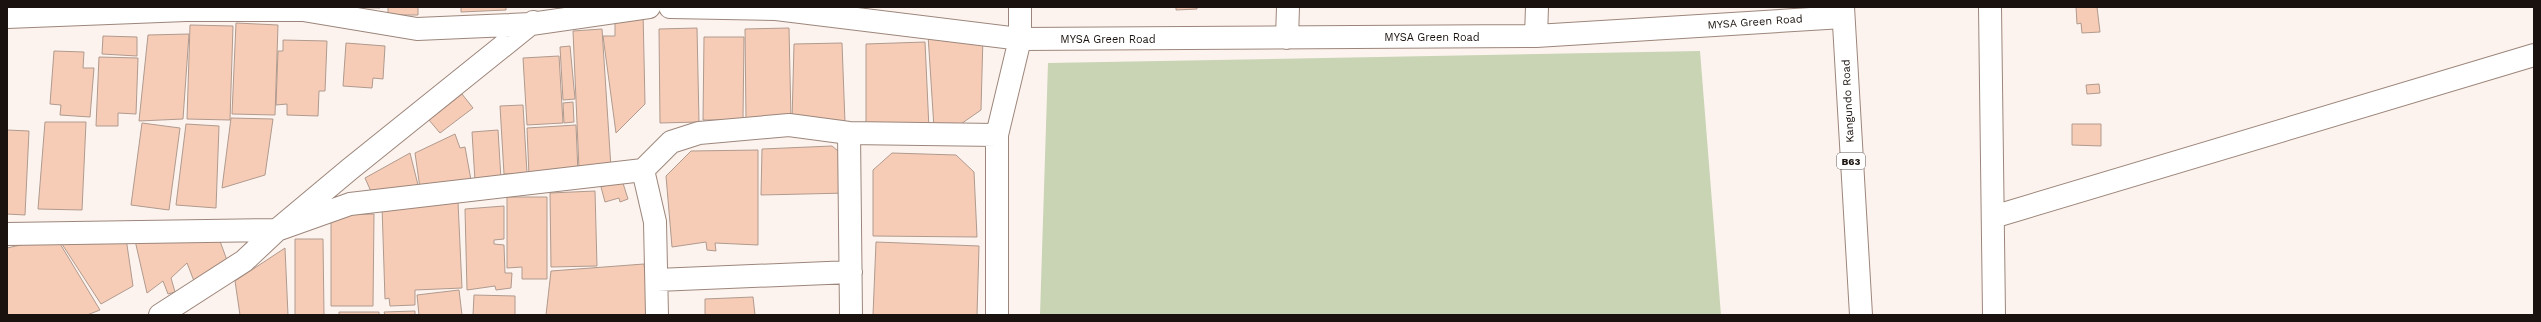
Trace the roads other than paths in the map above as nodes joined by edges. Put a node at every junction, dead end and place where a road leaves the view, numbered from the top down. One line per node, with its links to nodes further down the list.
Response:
1 (556, 7): 10 (main road)
2 (649, 7): 10 (main road)
3 (670, 7): 13 (main road, MYSA Green Road)
4 (1020, 7): 13 (main road)
5 (1288, 7): 12 (main road)
6 (1537, 7): 11 (main road)
7 (1990, 7): 18 (main road)
8 (1843, 12): 11 (main road, MYSA Green Road); 27 (main road, Kangundo Road / B63)
9 (7, 18): 10 (main road)
10 (531, 24): 19 (main road)
11 (1536, 36): 12 (main road, MYSA Green Road)
12 (1287, 38): 13 (main road, MYSA Green Road)
13 (1020, 39): 16 (main road)
14 (2534, 55): 18 (main road)
15 (850, 133): 16 (main road); 17 (main road); 21 (main road)
16 (997, 134): 26 (main road)
17 (643, 170): 19 (main road); 22 (main road)
18 (1993, 217): 28 (main road)
19 (277, 230): 20 (main road); 23 (main road)
20 (7, 234)
21 (850, 272): 22 (main road); 25 (main road)
22 (657, 280): 24 (main road)
23 (160, 315)
24 (658, 315)
25 (852, 315)
26 (997, 315)
27 (1861, 315)
28 (1994, 315)

